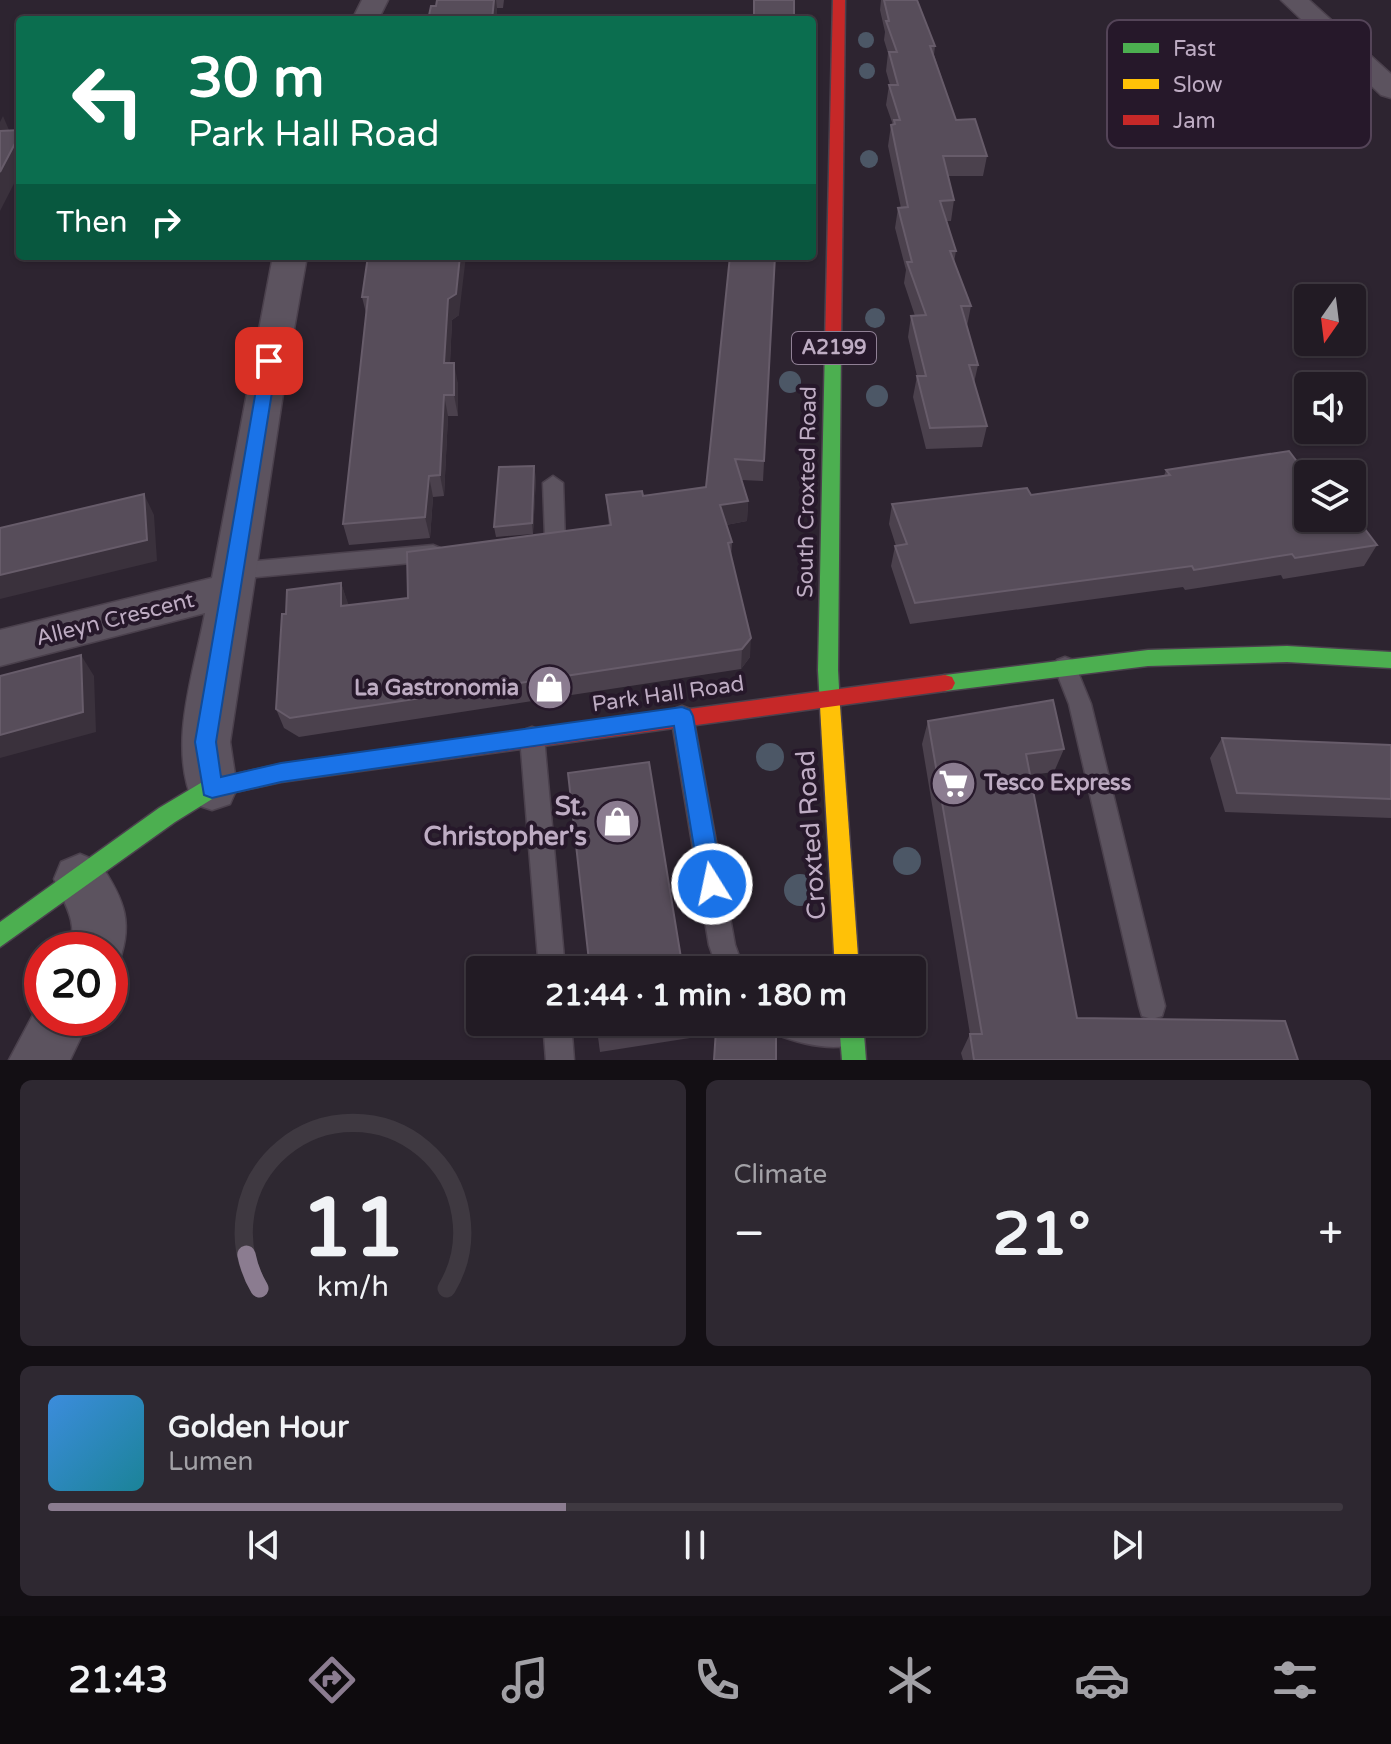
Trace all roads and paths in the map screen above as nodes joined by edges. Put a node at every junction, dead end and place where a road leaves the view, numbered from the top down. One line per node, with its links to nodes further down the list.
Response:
1 (839, 0): 14 (main road, South Croxted Road / A2199)
2 (1294, 0): 3 (street)
3 (1316, 20)
4 (1371, 71): 5 (street)
5 (1391, 89)
6 (289, 260): 10 (street)
7 (553, 483): 8 (lane)
8 (524, 545)
9 (446, 552): 10 (lane)
10 (232, 580): 11 (street, Alleyn Crescent); 17 (street)
11 (0, 648)
12 (1391, 660): 13 (main road, Park Hall Road)
13 (1065, 666): 14 (main road, Park Hall Road); 24 (lane)
14 (829, 696): 15 (main road, Park Hall Road); 23 (main road, Croxted Road / A2199)
15 (682, 716): 16 (main road, Park Hall Road); 22 (lane)
16 (532, 737): 17 (main road, Park Hall Road); 21 (lane)
17 (212, 788): 18 (main road, Park Hall Road)
18 (80, 879): 19 (street); 20 (main road, Park Hall Road)
19 (103, 932)
20 (0, 936)
21 (551, 956)
22 (726, 956)
23 (846, 956)
24 (1152, 1006)
25 (52, 1036): 27 (street)
26 (558, 1036): 28 (lane)
27 (38, 1060)
28 (560, 1060)

